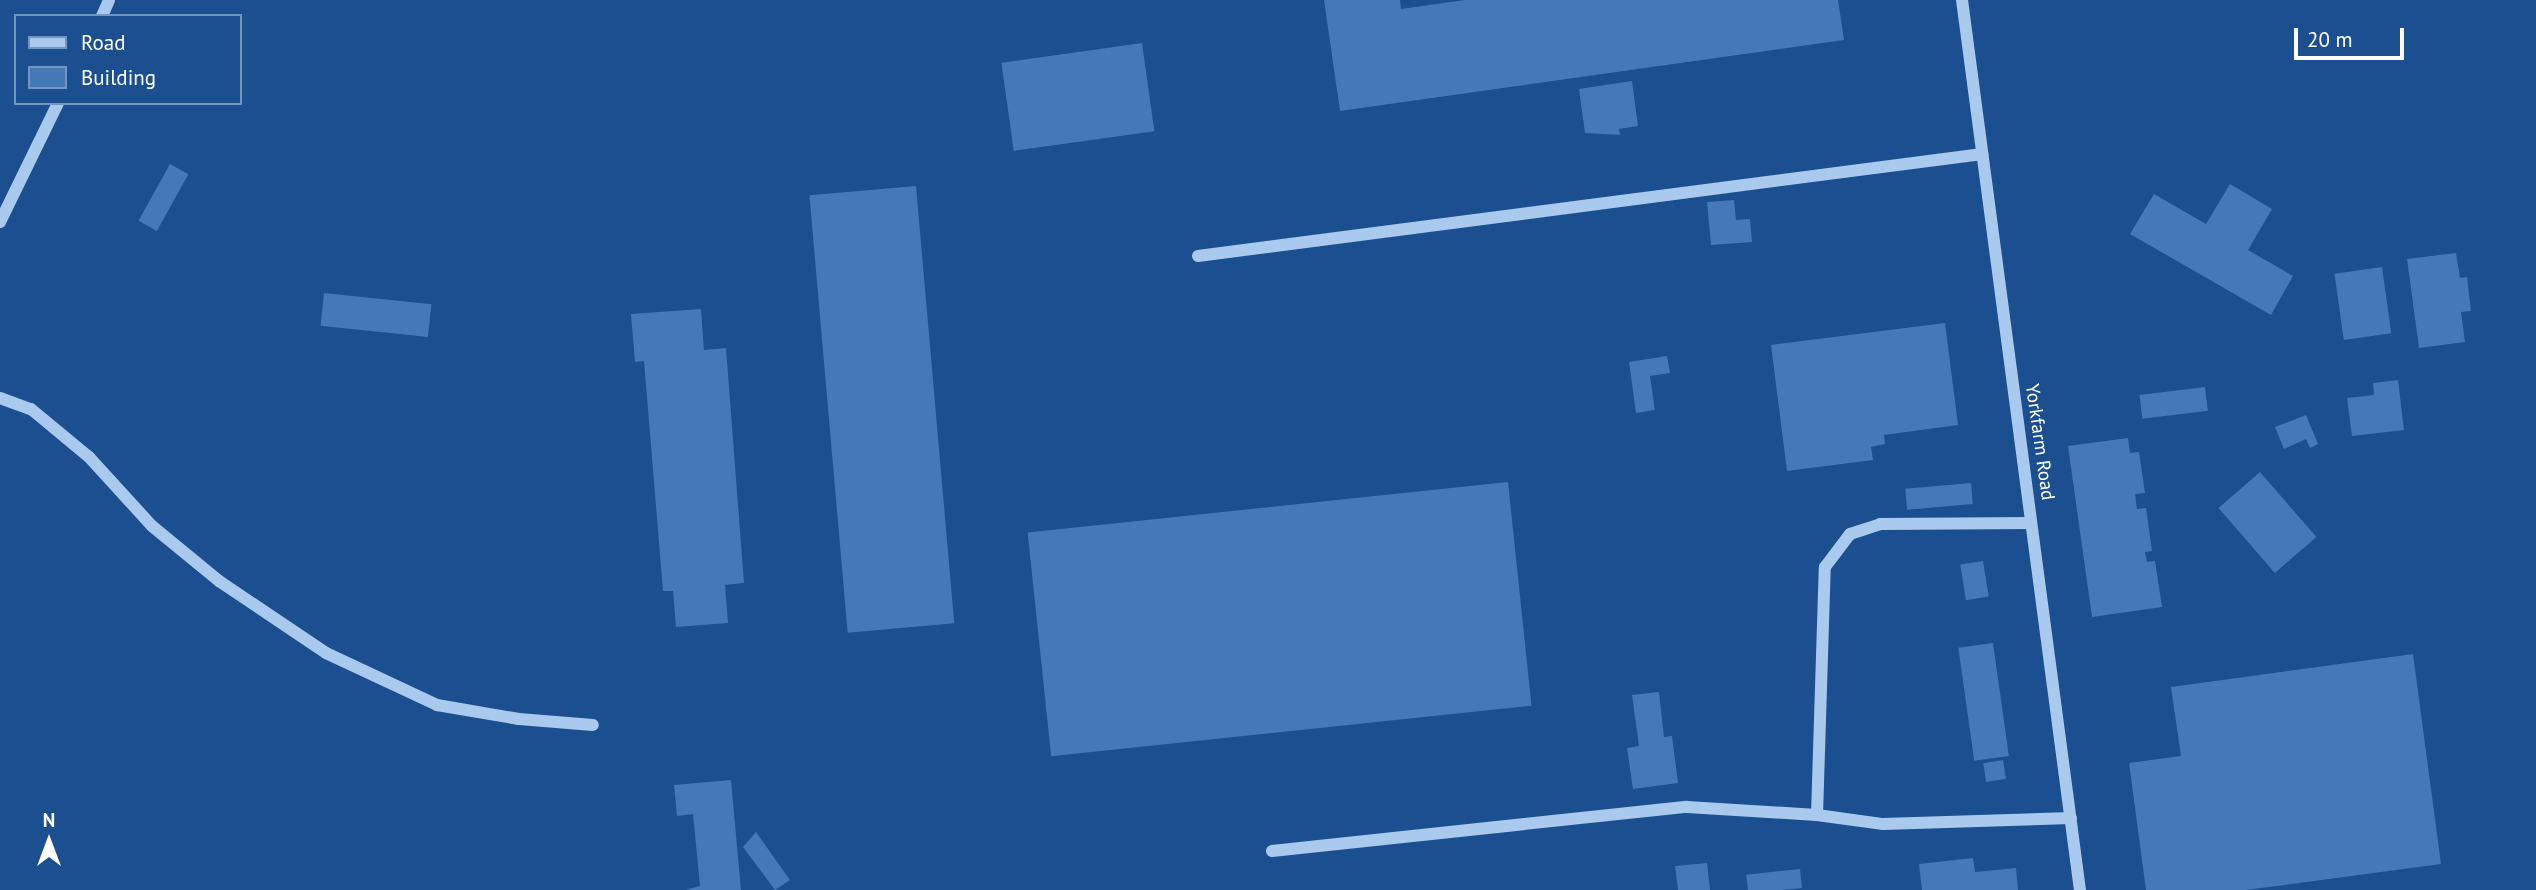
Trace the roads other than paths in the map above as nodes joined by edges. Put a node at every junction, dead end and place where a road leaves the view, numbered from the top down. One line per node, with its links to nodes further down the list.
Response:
1 (1962, 0): 3 (street, Yorkfarm Road)
2 (57, 105): 4 (street)
3 (1982, 154): 5 (street); 7 (street, Yorkfarm Road)
4 (0, 222)
5 (1198, 256)
6 (0, 398): 8 (street)
7 (2031, 523): 9 (street); 10 (street, Yorkfarm Road)
8 (593, 725)
9 (1817, 815): 10 (street); 11 (street)
10 (2071, 818): 12 (street, Yorkfarm Road)
11 (1272, 851)
12 (2080, 890)

